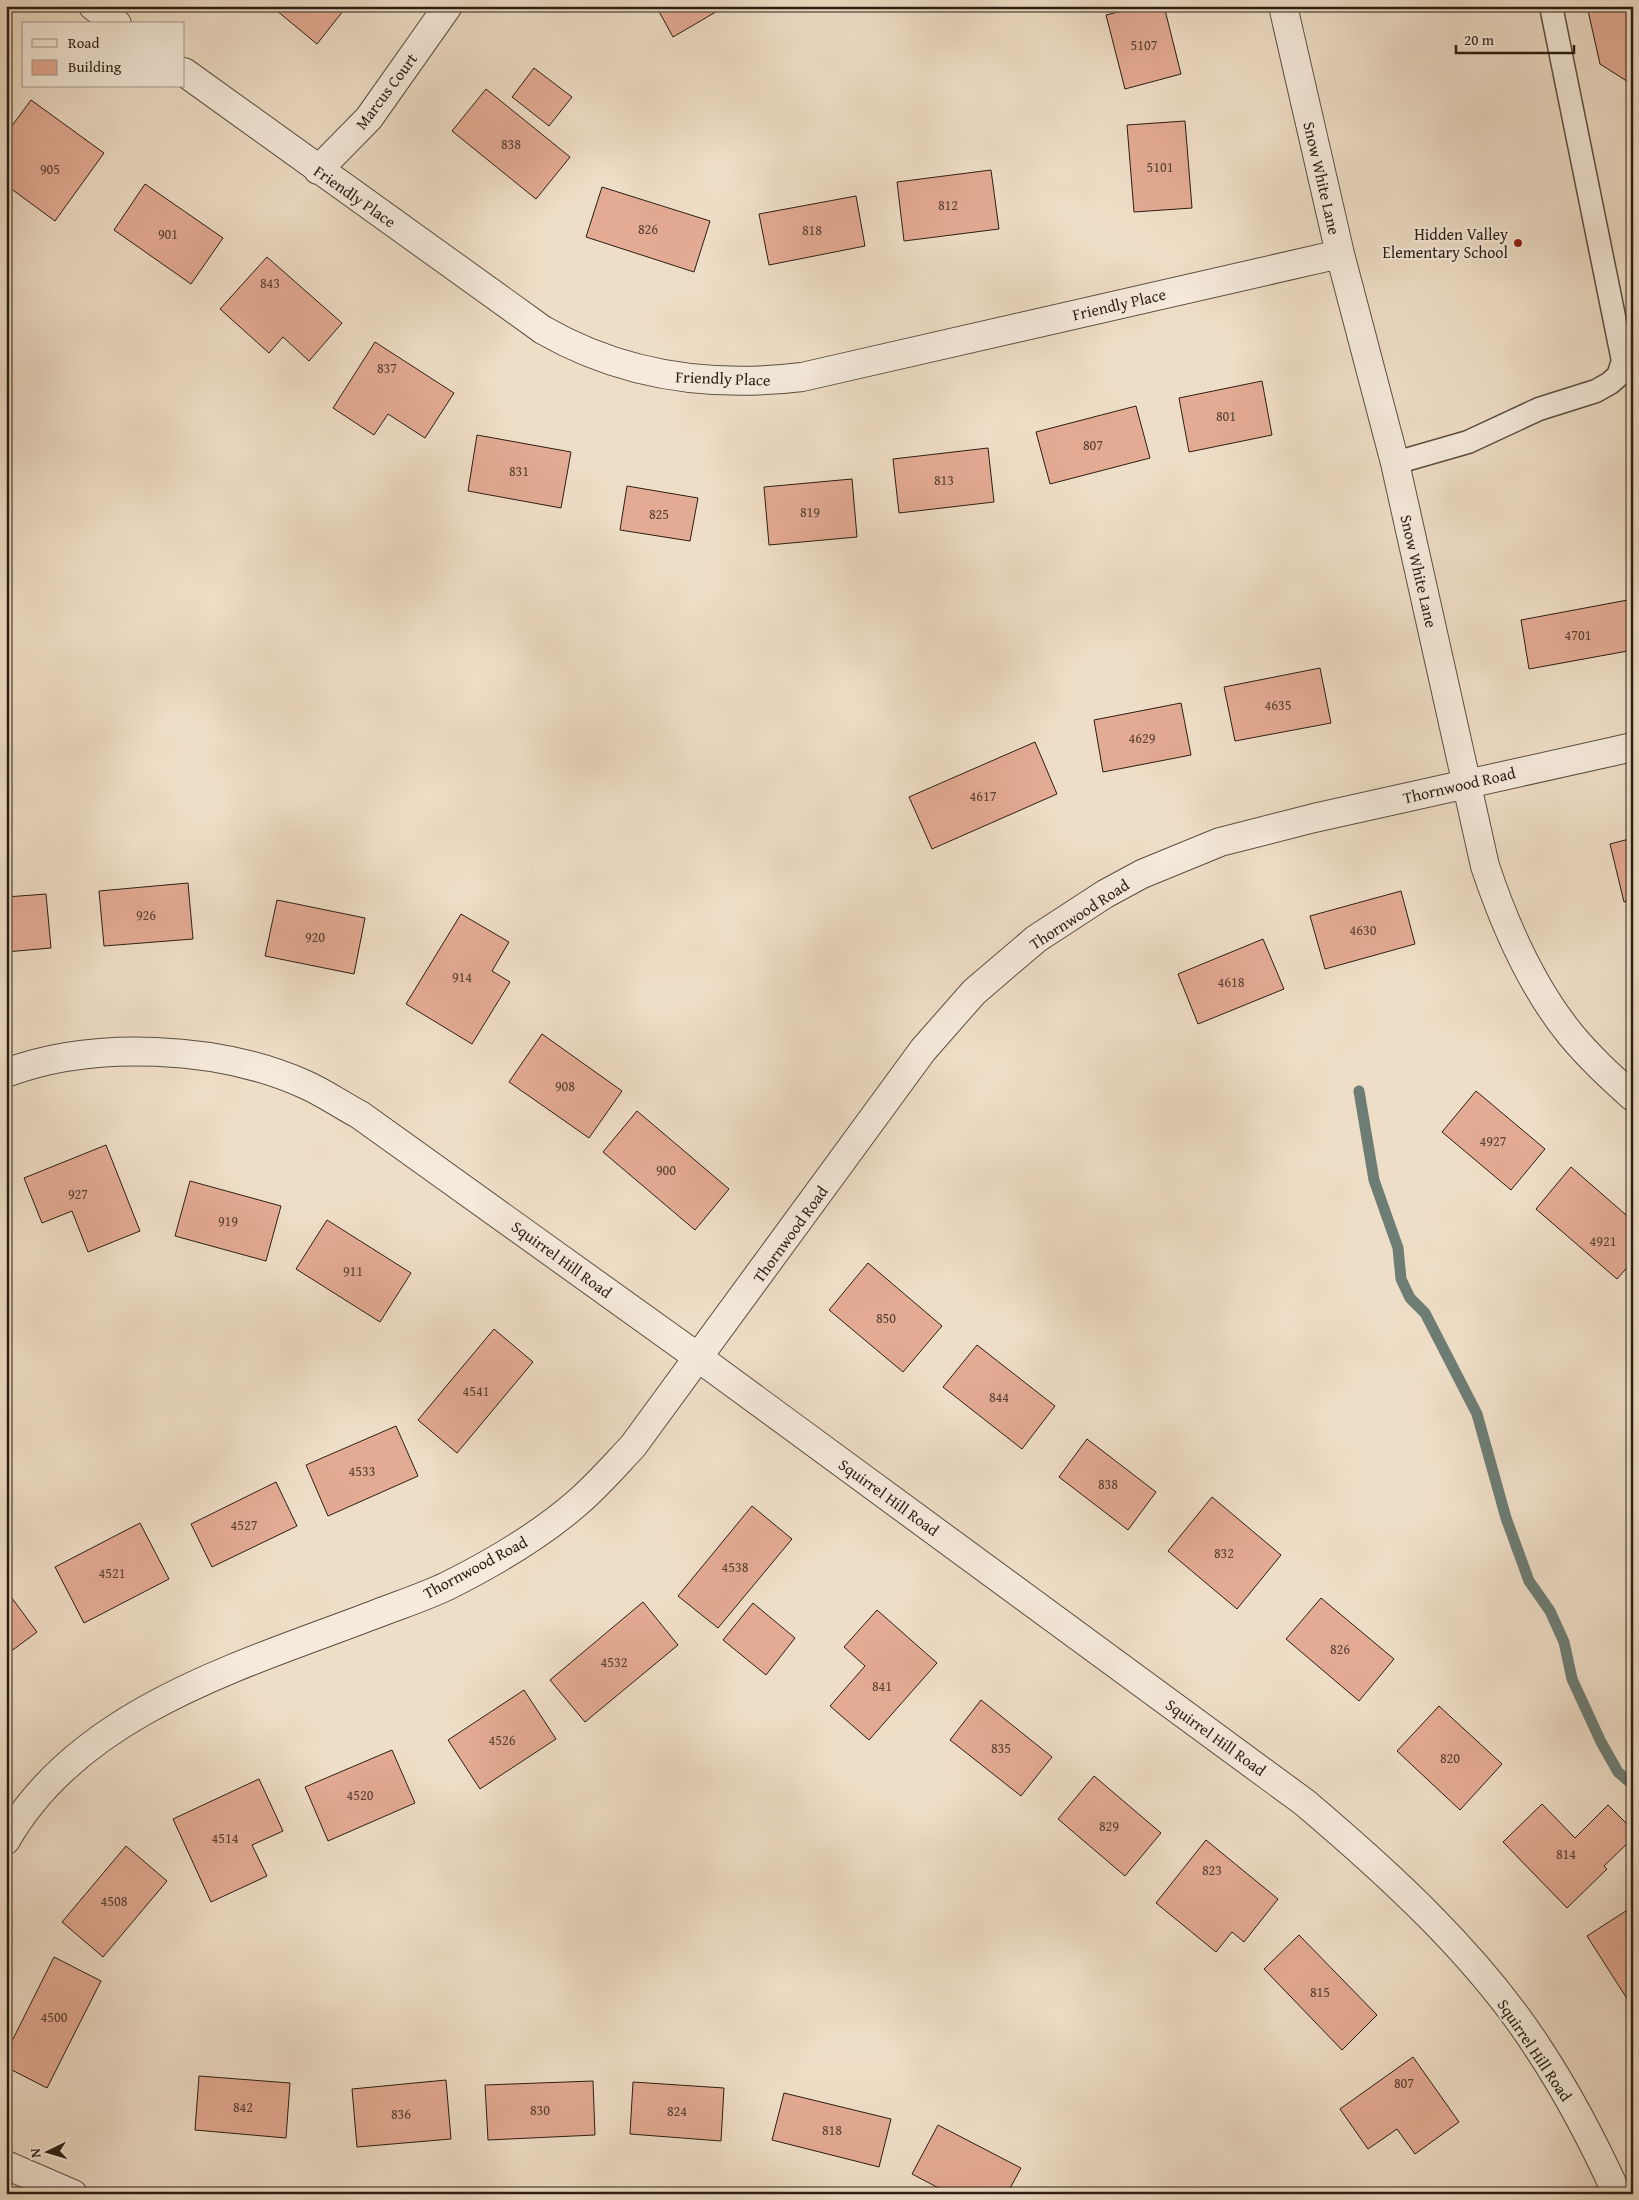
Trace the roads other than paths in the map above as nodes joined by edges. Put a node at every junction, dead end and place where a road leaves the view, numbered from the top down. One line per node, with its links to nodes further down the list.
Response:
1 (93, 6): 5 (street)
2 (448, 6): 7 (street, Marcus Court)
3 (1283, 6): 8 (street, Snow White Lane)
4 (1551, 6): 9 (lane)
5 (114, 22)
6 (185, 73): 7 (street, Friendly Place)
7 (318, 170): 8 (street, Friendly Place)
8 (1340, 254): 9 (street, Snow White Lane)
9 (1395, 463): 11 (street, Snow White Lane)
10 (1633, 747): 11 (street, Thornwood Road)
11 (1466, 783): 13 (street, Snow White Lane); 14 (street, Thornwood Road)
12 (6, 1073): 14 (street, Squirrel Hill Road)
13 (1633, 1097)
14 (699, 1358): 15 (street, Thornwood Road); 18 (street, Squirrel Hill Road)
15 (6, 1840)
16 (6, 2165): 17 (street)
17 (73, 2194)
18 (1617, 2194)

